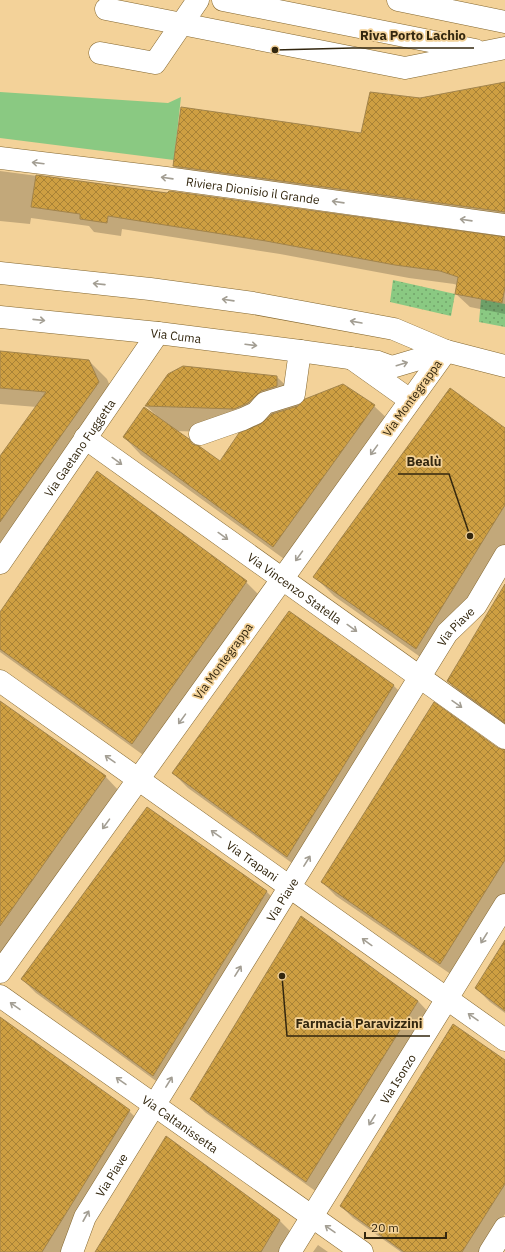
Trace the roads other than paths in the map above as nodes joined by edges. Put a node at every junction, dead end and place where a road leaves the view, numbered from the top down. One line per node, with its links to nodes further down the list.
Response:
1 (198, 0): 6 (street)
2 (223, 0): 7 (street)
3 (398, 0): 5 (street)
4 (106, 9): 6 (street)
5 (505, 22)
6 (182, 23): 7 (street); 8 (street)
7 (496, 50)
8 (100, 53)
9 (0, 158): 10 (street, Riviera Dionisio il Grande, one-way to 9)
10 (505, 225)
11 (0, 273): 15 (street, one-way to 11)
12 (0, 317): 13 (street, Via Cuma, one-way to 13)
13 (158, 333): 14 (street, Via Cuma, one-way to 14); 20 (street, Via Gaetano Fuggetta)
14 (300, 351): 16 (street, Via Cuma); 19 (street)
15 (446, 351): 16 (street, Via Cuma, one-way to 15); 17 (street); 18 (street, Via Montegrappa)
16 (351, 358): 18 (street)
17 (505, 366)
18 (410, 400): 23 (street, Via Montegrappa, one-way to 23)
19 (200, 434)
20 (85, 438): 22 (street, Via Gaetano Fuggetta); 23 (street, Via Vincenzo Statella, one-way to 23)
21 (505, 556): 24 (street, Via Piave)
22 (0, 563)
23 (282, 579): 24 (street, Via Vincenzo Statella, one-way to 24); 27 (street, Via Montegrappa, one-way to 27)
24 (421, 677): 26 (street, Via Vincenzo Statella, one-way to 26); 28 (street, Via Piave, one-way to 24)
25 (0, 681): 27 (street, Via Trapani, one-way to 25)
26 (505, 738)
27 (138, 779): 28 (street, Via Trapani, one-way to 27); 30 (street, Via Montegrappa, one-way to 30)
28 (290, 887): 32 (street, Via Trapani, one-way to 28); 34 (street, Via Piave, one-way to 28)
29 (505, 905): 32 (street, Via Isonzo, one-way to 32)
30 (0, 972)
31 (0, 996): 34 (street, Via Caltanissetta, one-way to 31)
32 (447, 998): 33 (street, Via Trapani, one-way to 32); 35 (street, Via Isonzo, one-way to 35)
33 (505, 1040)
34 (154, 1105): 35 (street, Via Caltanissetta); 37 (street, Via Piave, one-way to 34)
35 (312, 1217): 38 (street, Via Isonzo); 39 (street, Via Caltanissetta, one-way to 35)
36 (505, 1228): 40 (street)
37 (72, 1252)
38 (290, 1252)
39 (362, 1252)
40 (490, 1252)

